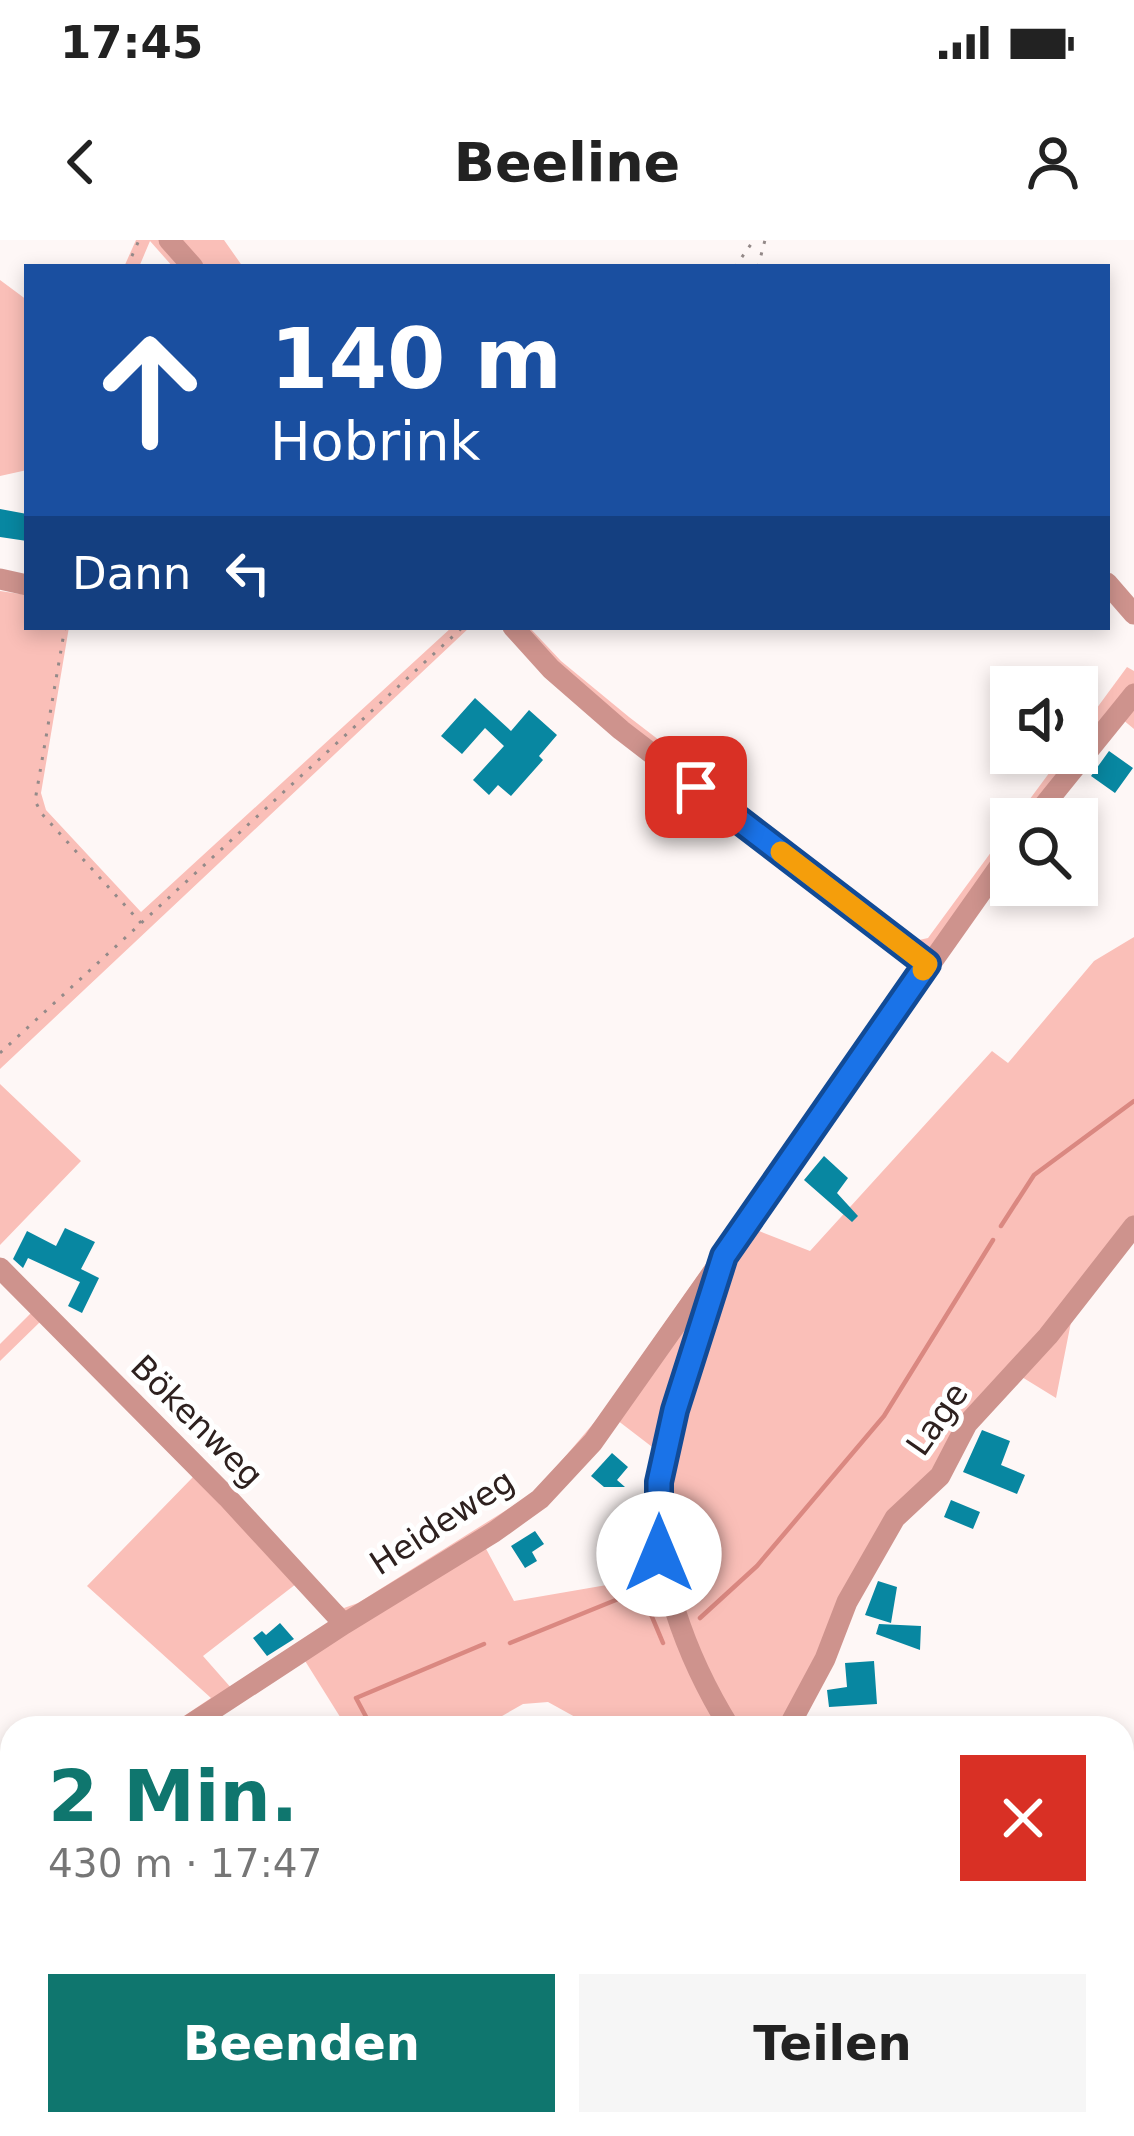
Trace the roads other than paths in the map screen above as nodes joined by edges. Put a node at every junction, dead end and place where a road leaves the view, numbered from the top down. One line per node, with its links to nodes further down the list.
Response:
1 (169, 240): 2 (street)
2 (190, 264)
3 (1110, 586): 4 (street)
4 (1134, 614)
5 (516, 630): 9 (street)
6 (1134, 694): 7 (street)
7 (1051, 798)
8 (990, 878): 9 (street, Heideweg)
9 (927, 964): 11 (street, Heideweg)
10 (1134, 1226): 16 (street, Lage)
11 (724, 1256): 13 (street, Heideweg); 15 (street)
12 (0, 1268): 13 (street, Bökenweg)
13 (344, 1624): 14 (street, Heideweg)
14 (203, 1716)
15 (724, 1716)
16 (794, 1716)

